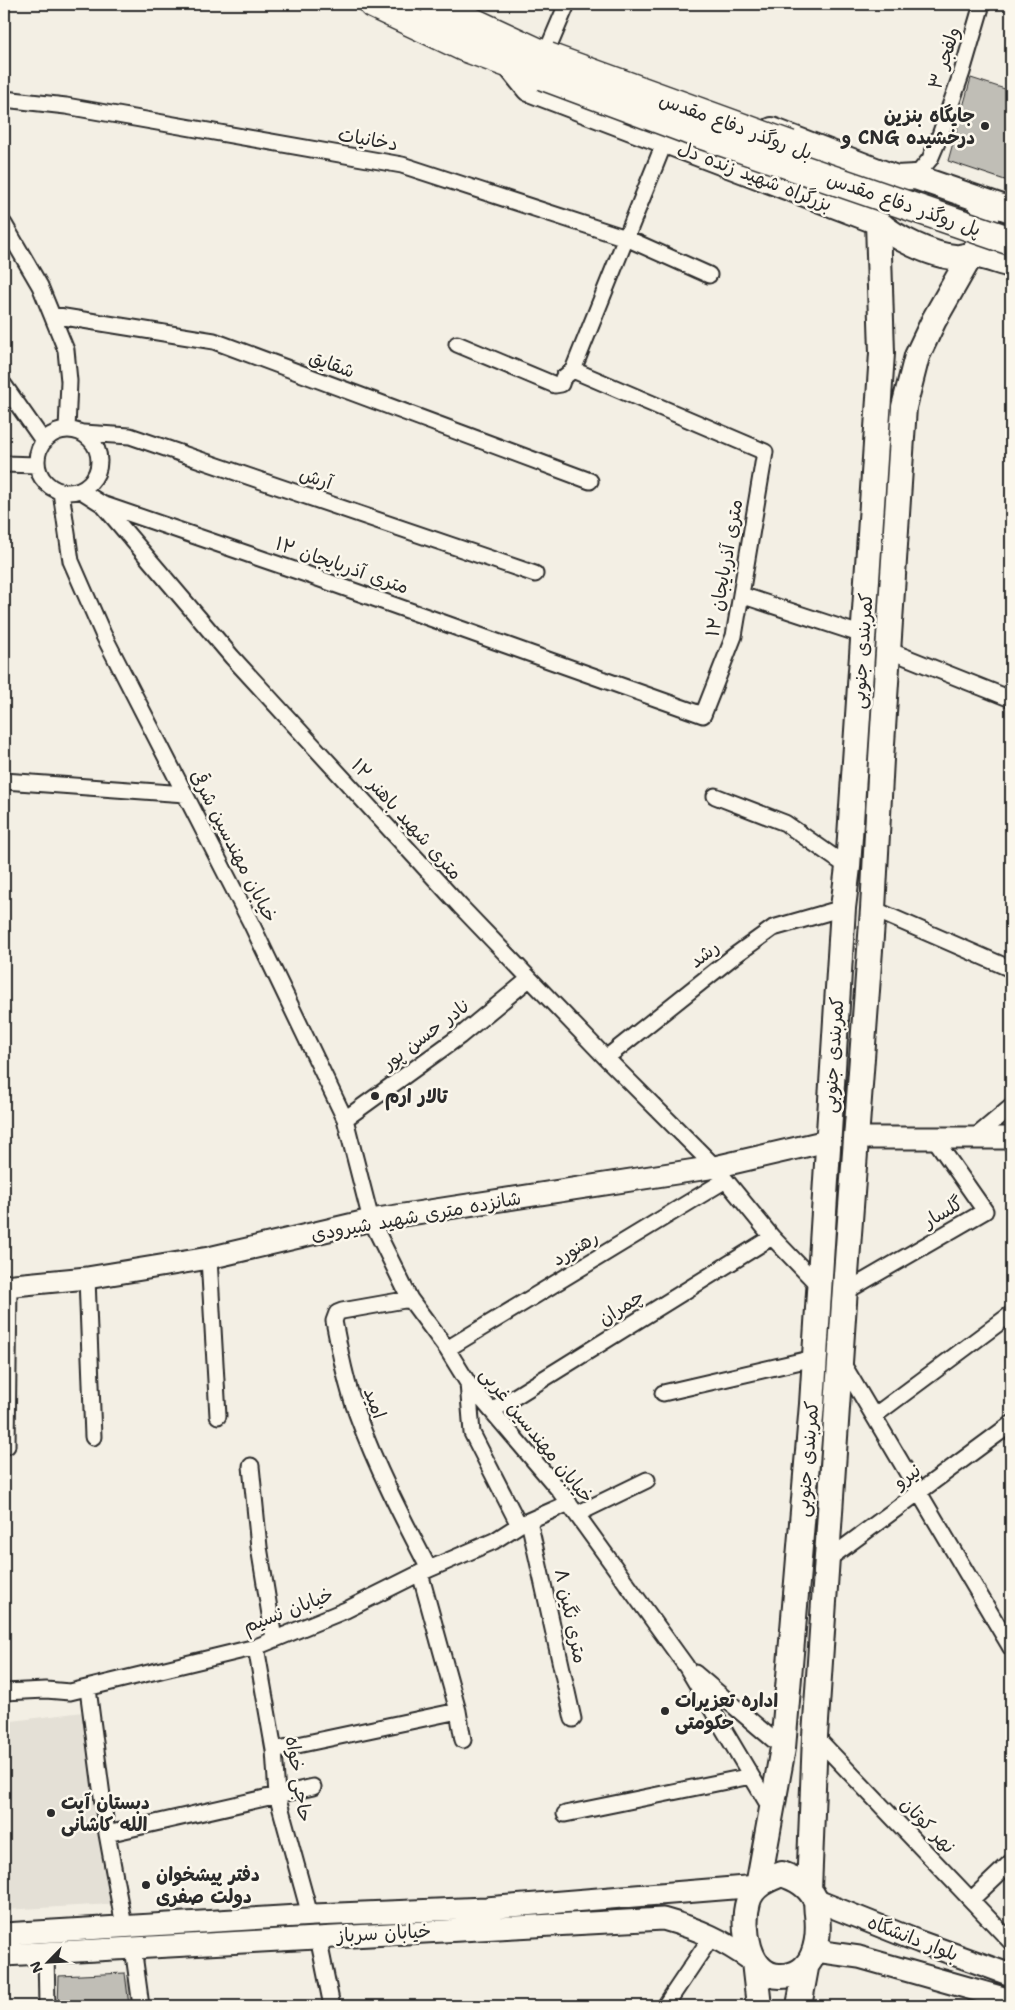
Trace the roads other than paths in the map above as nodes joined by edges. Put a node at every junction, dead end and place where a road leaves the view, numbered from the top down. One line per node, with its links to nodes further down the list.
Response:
1 (373, 4): 5 (highway, بزرگراه شهید زنده دل)
2 (434, 4): 5 (highway, بزرگراه شهید زنده دل)
3 (567, 4): 6 (street)
4 (982, 4): 10 (street, ولفجر ۳)
5 (513, 53): 6 (highway, بزرگراه شهید زنده دل); 8 (main road, بزرگراه شهید زنده دل)
6 (547, 59): 9 (main road, بزرگراه شهید زنده دل); 14 (highway, بل روگذر دفاع مقدس, bridge); 18 (highway, پل روگذر دفاع مقدس, bridge)
7 (4, 99): 17 (street, دخانیات)
8 (665, 141): 12 (main road, بزرگراه شهید زنده دل); 17 (street)
9 (839, 156): 10 (main road, بزرگراه شهید زنده دل); 12 (main road)
10 (906, 177): 11 (main road, بزرگراه شهید زنده دل); 15 (main road, کمربندی جنوبی)
11 (978, 200): 13 (main road, بزرگراه شهید زنده دل); 19 (main road, کمربندی جنوبی)
12 (828, 204): 15 (main road, بزرگراه شهید زنده دل)
13 (1011, 210)
14 (1011, 221)
15 (878, 222): 19 (main road, بزرگراه شهید زنده دل); 26 (main road, کمربندی جنوبی)
16 (4, 224): 22 (street)
17 (626, 238): 21 (street, دخانیات); 24 (street)
18 (1011, 241)
19 (971, 255): 20 (main road, بزرگراه شهید زنده دل); 27 (main road, کمربندی جنوبی)
20 (1011, 265)
21 (709, 275)
22 (52, 315): 28 (street); 33 (street, شقایق)
23 (457, 344): 24 (street)
24 (573, 370): 38 (street, ۱۲ متری آذربایجان)
25 (4, 385): 30 (street)
26 (878, 405): 27 (main road); 39 (main road, کمربندی جنوبی)
27 (904, 407): 40 (main road, کمربندی جنوبی)
28 (67, 430): 29 (street); 30 (street)
29 (83, 433): 34 (street); 37 (street, آرش)
30 (44, 442): 32 (street)
31 (4, 464): 32 (street)
32 (37, 465): 35 (street)
33 (590, 481)
34 (80, 490): 35 (street); 36 (street, ۱۲ متری شهید باهنر)
35 (61, 492): 43 (street, خیابان مهندسین شرقی)
36 (102, 504): 38 (street, ۱۲ متری آذربایجان); 49 (street, ۱۲ متری شهید باهنر)
37 (535, 574)
38 (741, 595): 39 (street)
39 (863, 635): 45 (main road, کمربندی جنوبی)
40 (888, 650): 41 (street); 47 (main road, کمربندی جنوبی)
41 (1011, 699)
42 (4, 781): 43 (street)
43 (185, 794): 52 (street, خیابان مهندسین شرقی)
44 (715, 796): 45 (street)
45 (848, 867): 46 (main road, کمربندی جنوبی)
46 (843, 908): 50 (street, رشد); 57 (main road, کمربندی جنوبی)
47 (873, 909): 48 (street); 53 (main road, کمربندی جنوبی)
48 (1011, 969)
49 (529, 979): 50 (street, ۱۲ متری شهید باهنر); 52 (street, نادر حسن پور)
50 (606, 1058): 58 (street, ۱۲ متری شهید باهنر)
51 (1011, 1107): 55 (street)
52 (345, 1119): 59 (street, خیابان مهندسین شرقی)
53 (856, 1138): 54 (main road); 57 (main road); 65 (main road, کمربندی جنوبی)
54 (934, 1138): 55 (main road); 65 (street, گلسار)
55 (974, 1138): 56 (main road)
56 (1011, 1138)
57 (827, 1141): 58 (main road, شانزده متری شهید شیرودی); 64 (main road, کمربندی جنوبی)
58 (719, 1174): 59 (main road, شانزده متری شهید شیرودی); 60 (street, ۱۲ متری شهید باهنر); 68 (street, رهنورد)
59 (371, 1220): 61 (main road, شانزده متری شهید شیرودی); 66 (street, خیابان مهندسین غربی)
60 (772, 1237): 64 (street, ۱۲ متری شهید باهنر); 73 (street, چمران)
61 (209, 1258): 62 (main road, شانزده متری شهید شیرودی); 74 (street)
62 (87, 1278): 63 (main road, شانزده متری شهید شیرودی); 77 (street)
63 (7, 1286): 78 (street)
64 (819, 1286): 69 (main road, کمربندی جنوبی)
65 (845, 1292): 70 (main road, کمربندی جنوبی)
66 (410, 1299): 68 (street, خیابان مهندسین غربی); 85 (street, امید)
67 (1011, 1314): 75 (street)
68 (447, 1350): 71 (street, خیابان مهندسین غربی)
69 (814, 1358): 72 (street); 92 (main road, کمربندی جنوبی)
70 (840, 1359): 75 (street); 84 (main road, کمربندی جنوبی)
71 (468, 1383): 73 (street, خیابان مهندسین غربی); 83 (street, ۸ متری نگین)
72 (663, 1393)
73 (492, 1411): 82 (street, خیابان مهندسین غربی)
74 (218, 1416)
75 (874, 1416): 81 (street)
76 (1011, 1424): 81 (street, نیرو)
77 (93, 1437)
78 (6, 1446)
79 (251, 1466): 86 (street)
80 (647, 1480): 82 (street, خیابان نسیم)
81 (919, 1492): 84 (street, نیرو); 88 (street)
82 (573, 1508): 83 (street, خیابان نسیم); 89 (street, خیابان مهندسین غربی)
83 (524, 1523): 85 (street, خیابان نسیم); 95 (street, ۸ متری نگین)
84 (827, 1560): 94 (main road, کمربندی جنوبی)
85 (424, 1571): 86 (street, خیابان نسیم); 93 (street)
86 (274, 1639): 87 (street, خیابان نسیم)
87 (256, 1647): 90 (street, خیابان نسیم); 99 (street, حاجی خواه)
88 (1011, 1648)
89 (686, 1666): 98 (street); 100 (street)
90 (88, 1689): 91 (street, خیابان نسیم); 105 (street)
91 (4, 1692)
92 (786, 1708): 94 (main road); 98 (main road, کمربندی جنوبی)
93 (458, 1711): 97 (street); 99 (street)
94 (817, 1712): 96 (main road, کمربندی جنوبی)
95 (573, 1719)
96 (815, 1736): 108 (main road, کمربندی جنوبی); 109 (street, نهر کوتان)
97 (463, 1740)
98 (783, 1748): 103 (main road, کمربندی جنوبی)
99 (274, 1750): 102 (street, حاجی خواه)
100 (751, 1776): 103 (street); 104 (street)
101 (313, 1787): 102 (street)
102 (277, 1795): 105 (street); 110 (street, حاجی خواه)
103 (772, 1811): 107 (main road, کمربندی جنوبی)
104 (565, 1814)
105 (107, 1834): 112 (street)
106 (1011, 1862): 109 (street)
107 (758, 1886): 108 (main road); 111 (main road, خیابان سرباز); 121 (main road)
108 (812, 1895): 120 (main road); 122 (main road, بلوار دانشگاه)
109 (972, 1899): 116 (street, نهر کوتان)
110 (310, 1915): 111 (main road, خیابان سرباز); 112 (main road, خیابان سرباز)
111 (514, 1916): 114 (main road, خیابان سرباز); 115 (main road, خیابان سرباز)
112 (124, 1926): 113 (main road, خیابان سرباز)
113 (4, 1934)
114 (712, 1936): 121 (main road, خیابان سرباز); 127 (street)
115 (318, 1937): 117 (main road, خیابان سرباز); 126 (street)
116 (1011, 1942)
117 (133, 1947): 118 (main road, خیابان سرباز); 125 (street)
118 (46, 1952): 119 (main road, خیابان سرباز); 124 (street)
119 (4, 1955)
120 (811, 1959): 121 (main road); 123 (main road, بلوار دانشگاه); 129 (main road)
121 (754, 1962): 128 (main road)
122 (1011, 1974)
123 (1011, 2000)
124 (47, 2006)
125 (141, 2006)
126 (332, 2006)
127 (665, 2006)
128 (759, 2006)
129 (799, 2006)

